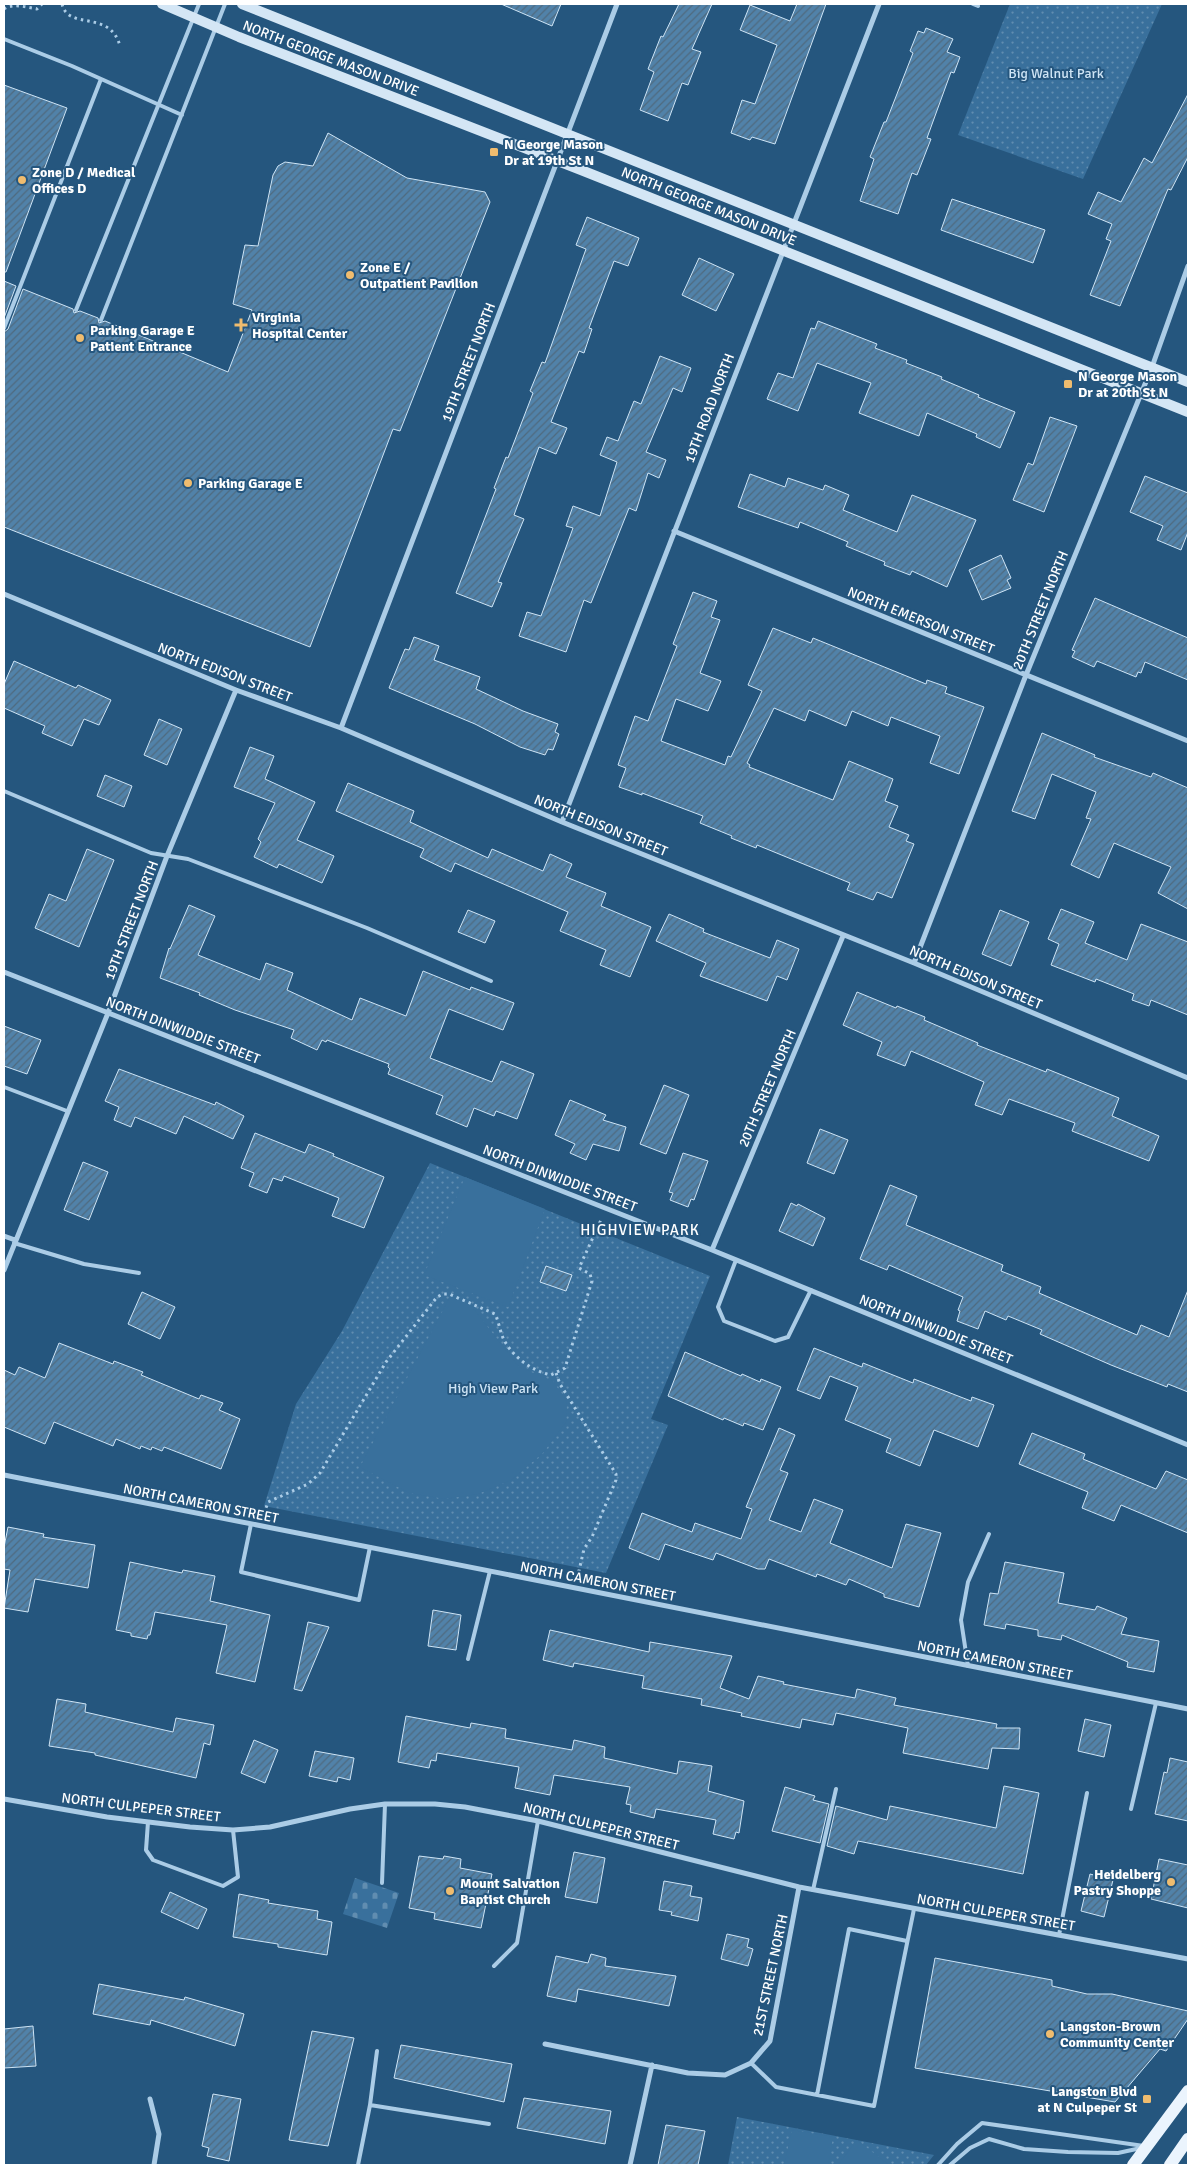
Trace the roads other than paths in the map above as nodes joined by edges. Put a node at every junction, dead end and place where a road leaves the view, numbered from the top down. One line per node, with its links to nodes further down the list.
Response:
1 (162, 4): 7 (main road, NORTH GEORGE MASON DRIVE)
2 (199, 4): 7 (lane)
3 (225, 4): 8 (lane)
4 (242, 4): 13 (main road, NORTH GEORGE MASON DRIVE)
5 (617, 4): 13 (street, 19TH STREET NORTH)
6 (879, 4): 15 (street, 19TH ROAD NORTH)
7 (193, 16): 8 (main road, NORTH GEORGE MASON DRIVE); 11 (lane)
8 (216, 26): 12 (lane); 14 (main road, NORTH GEORGE MASON DRIVE)
9 (4, 39): 10 (lane)
10 (101, 79): 11 (lane); 20 (lane)
11 (158, 104): 12 (lane); 18 (lane)
12 (182, 115): 19 (lane)
13 (567, 133): 14 (street, 19TH STREET NORTH); 15 (main road, NORTH GEORGE MASON DRIVE)
14 (557, 160): 16 (main road, NORTH GEORGE MASON DRIVE); 29 (street, 19TH STREET NORTH)
15 (793, 224): 16 (street, 19TH ROAD NORTH); 21 (main road, NORTH GEORGE MASON DRIVE)
16 (783, 250): 23 (main road, NORTH GEORGE MASON DRIVE); 25 (street, 19TH ROAD NORTH)
17 (1188, 266): 21 (street, 20TH STREET NORTH)
18 (76, 310)
19 (101, 320)
20 (4, 328)
21 (1152, 367): 22 (main road, NORTH GEORGE MASON DRIVE); 23 (street, 20TH STREET NORTH)
22 (1188, 382)
23 (1140, 393): 24 (main road, NORTH GEORGE MASON DRIVE); 27 (street, 20TH STREET NORTH)
24 (1188, 412)
25 (674, 531): 27 (street, NORTH EMERSON STREET); 32 (street, 19TH ROAD NORTH)
26 (4, 594): 28 (street, NORTH EDISON STREET)
27 (1026, 675): 30 (street, NORTH EMERSON STREET); 35 (street, 20TH STREET NORTH)
28 (236, 690): 29 (street, NORTH EDISON STREET); 33 (street, 19TH STREET NORTH)
29 (341, 728): 32 (street, NORTH EDISON STREET)
30 (1188, 741)
31 (4, 791): 33 (lane)
32 (562, 822): 34 (street, NORTH EDISON STREET)
33 (168, 856): 37 (lane); 38 (street, 19TH STREET NORTH)
34 (843, 936): 35 (street, NORTH EDISON STREET); 44 (street, 20TH STREET NORTH)
35 (914, 963): 39 (street, NORTH EDISON STREET)
36 (4, 972): 38 (street, NORTH DINWIDDIE STREET)
37 (491, 981)
38 (108, 1013): 41 (street, 19TH STREET NORTH); 44 (street, NORTH DINWIDDIE STREET)
39 (1188, 1078)
40 (4, 1086): 41 (lane)
41 (67, 1111): 43 (street, 19TH STREET NORTH)
42 (4, 1236): 43 (street)
43 (15, 1241): 46 (street, 19TH STREET NORTH); 47 (lane)
44 (712, 1250): 45 (street, NORTH DINWIDDIE STREET)
45 (736, 1260): 48 (street, NORTH DINWIDDIE STREET); 48 (lane)
46 (4, 1270)
47 (139, 1273)
48 (811, 1290): 49 (street, NORTH DINWIDDIE STREET)
49 (1188, 1445)
50 (4, 1475): 51 (street, NORTH CAMERON STREET)
51 (251, 1524): 53 (street, NORTH CAMERON STREET); 53 (lane)
52 (989, 1534): 56 (lane)
53 (370, 1547): 54 (street, NORTH CAMERON STREET)
54 (490, 1571): 55 (lane); 56 (street, NORTH CAMERON STREET)
55 (468, 1659)
56 (968, 1666): 57 (street, NORTH CAMERON STREET)
57 (1156, 1703): 58 (street, NORTH CAMERON STREET); 63 (lane)
58 (1188, 1709)
59 (836, 1789): 69 (lane)
60 (1087, 1793): 71 (lane)
61 (4, 1799): 65 (street, NORTH CULPEPER STREET)
62 (385, 1804): 64 (street, NORTH CULPEPER STREET); 66 (street, NORTH CULPEPER STREET); 67 (lane)
63 (1131, 1809)
64 (538, 1821): 68 (street, NORTH CULPEPER STREET); 74 (lane)
65 (148, 1822): 66 (street, NORTH CULPEPER STREET); 66 (lane)
66 (233, 1830)
67 (382, 1884)
68 (799, 1887): 69 (street, NORTH CULPEPER STREET); 77 (street, 21ST STREET NORTH)
69 (813, 1890): 70 (street, NORTH CULPEPER STREET)
70 (914, 1909): 71 (street, NORTH CULPEPER STREET); 72 (lane)
71 (1060, 1935): 73 (street, NORTH CULPEPER STREET)
72 (907, 1941): 80 (lane); 80 (lane)
73 (1188, 1959)
74 (494, 1966)
75 (546, 2044): 78 (street)
76 (377, 2051): 82 (lane)
77 (751, 2063): 78 (street); 80 (lane)
78 (652, 2065): 88 (street)
79 (1188, 2091): 85 (main road)
80 (817, 2095)
81 (150, 2099): 86 (street)
82 (370, 2105): 83 (lane); 87 (lane)
83 (488, 2124)
84 (1188, 2139): 92 (main road)
85 (1146, 2147): 89 (lane); 90 (lane); 91 (main road)
86 (154, 2165)
87 (358, 2165)
88 (630, 2165)
89 (938, 2165)
90 (950, 2165)
91 (1133, 2165)
92 (1170, 2165)

